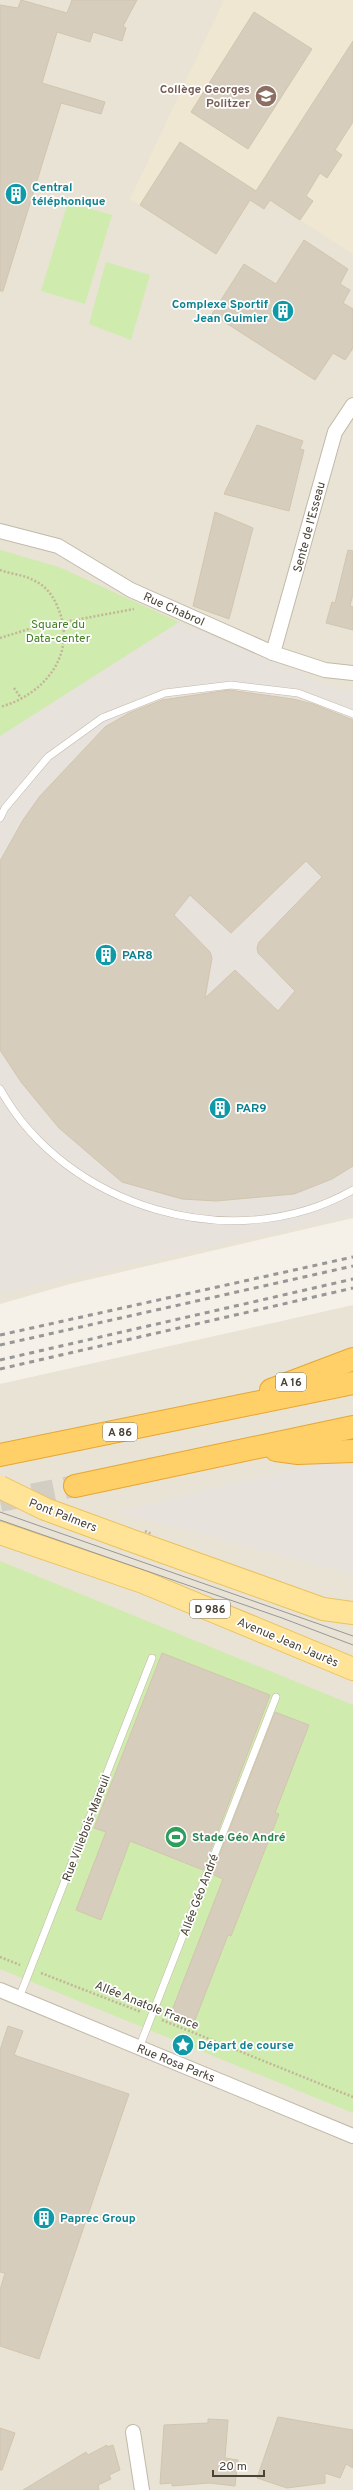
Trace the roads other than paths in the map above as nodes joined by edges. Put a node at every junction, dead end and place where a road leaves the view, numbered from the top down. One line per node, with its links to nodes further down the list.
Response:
1 (353, 405): 3 (street, Sente de l'Esseau)
2 (0, 531): 3 (street, Rue Chabrol)
3 (274, 653): 4 (street, Rue Chabrol)
4 (353, 673)
5 (353, 714): 6 (lane)
6 (3, 807): 7 (lane)
7 (0, 818)
8 (0, 1089): 9 (lane)
9 (353, 1190)
10 (353, 1359): 12 (highway, A 16)
11 (353, 1383): 12 (highway, A 86)
12 (230, 1408): 16 (highway, A 86)
13 (353, 1427): 14 (highway)
14 (255, 1448): 15 (highway); 17 (highway)
15 (353, 1451)
16 (0, 1455)
17 (75, 1486)
18 (0, 1487): 20 (main road, Pont Palmers, bridge)
19 (0, 1533): 22 (main road, Avenue Jean Jaurès / D 986)
20 (353, 1613)
21 (152, 1658): 25 (lane, Rue Villebois-Mareuil)
22 (353, 1669)
23 (276, 1697): 26 (lane, Allée Géo André)
24 (0, 1990): 25 (street, Rue Rosa Parks)
25 (19, 1998): 26 (street, Rue Rosa Parks)
26 (139, 2048): 27 (street, Rue Rosa Parks)
27 (353, 2136)
28 (133, 2432): 29 (street)
29 (142, 2490)

